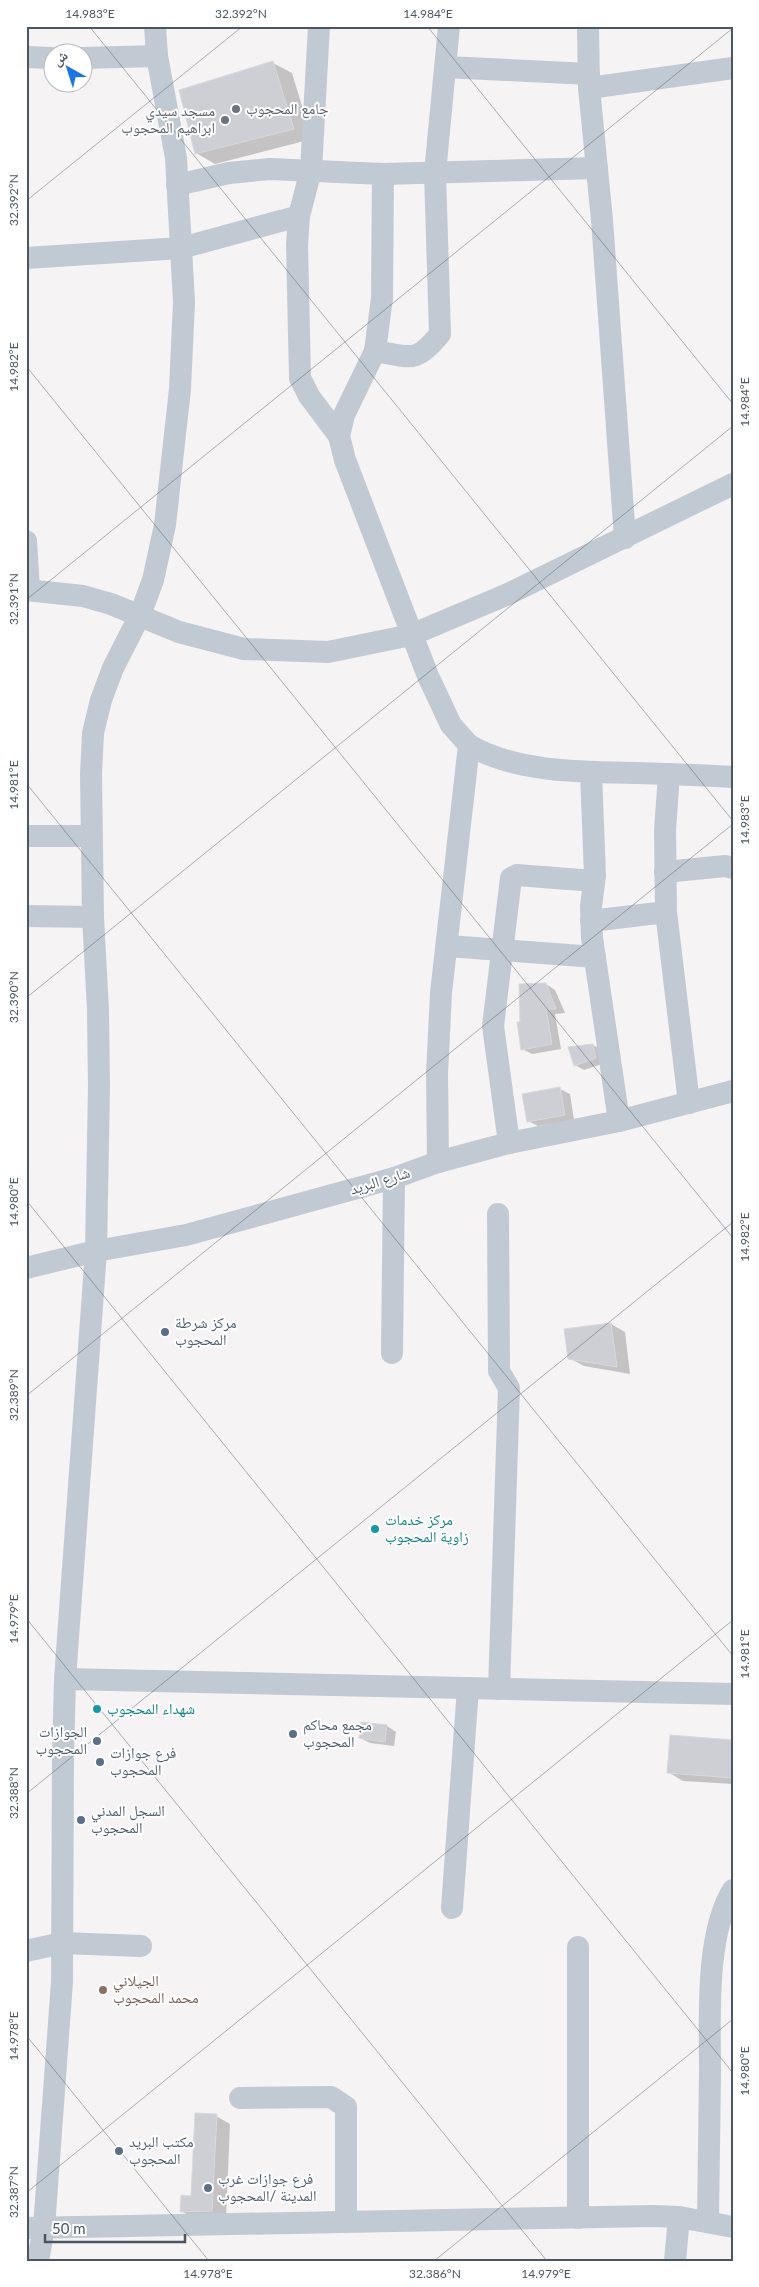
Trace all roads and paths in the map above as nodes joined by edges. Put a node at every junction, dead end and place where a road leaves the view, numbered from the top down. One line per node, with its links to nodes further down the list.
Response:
1 (155, 26): 5 (street)
2 (319, 26): 13 (street)
3 (450, 26): 9 (street)
4 (588, 26): 11 (street)
5 (157, 56): 8 (street); 16 (street)
6 (26, 57): 7 (street)
7 (42, 58)
8 (92, 58)
9 (446, 67): 11 (street); 14 (street)
10 (733, 68): 11 (street)
11 (589, 81): 12 (street)
12 (597, 168): 14 (street); 23 (street)
13 (311, 170): 15 (street); 16 (street); 17 (street)
14 (435, 172): 15 (street); 20 (street)
15 (383, 174): 20 (street)
16 (178, 185): 18 (street)
17 (299, 216): 18 (street); 21 (street)
18 (181, 248): 19 (street); 26 (street)
19 (26, 258)
20 (375, 351): 21 (street)
21 (339, 436): 27 (street)
22 (733, 484): 23 (street)
23 (625, 538): 27 (street)
24 (26, 541): 25 (street)
25 (28, 589): 26 (street)
26 (140, 616): 27 (street); 33 (street)
27 (412, 635): 28 (street)
28 (469, 745): 29 (street); 41 (street)
29 (591, 772): 30 (street); 36 (street)
30 (669, 774): 31 (street); 35 (street)
31 (733, 777)
32 (26, 836): 33 (street)
33 (91, 836): 39 (street)
34 (733, 868): 35 (street)
35 (665, 872): 37 (street)
36 (594, 881): 40 (street); 42 (street)
37 (666, 912): 40 (street); 45 (street)
38 (26, 916): 39 (street)
39 (93, 917): 51 (street)
40 (591, 920): 43 (street)
41 (448, 946): 42 (street); 48 (street)
42 (502, 949): 43 (street); 47 (street)
43 (595, 957): 46 (street)
44 (733, 1091): 45 (street, شارع البريد)
45 (689, 1103): 46 (street, شارع البريد)
46 (619, 1121): 47 (street, شارع البريد)
47 (508, 1143): 48 (street, شارع البريد)
48 (438, 1162): 49 (street, شارع البريد)
49 (394, 1178): 51 (street, شارع البريد); 53 (street)
50 (498, 1214): 56 (street)
51 (96, 1251): 52 (street, شارع البريد); 54 (street)
52 (26, 1268)
53 (392, 1353)
54 (65, 1679): 55 (street); 60 (street)
55 (468, 1688): 56 (street); 59 (street)
56 (499, 1689): 57 (street)
57 (733, 1694)
58 (733, 1890): 67 (street)
59 (452, 1908)
60 (62, 1943): 61 (street); 63 (street); 69 (street)
61 (141, 1946)
62 (578, 1947): 66 (street)
63 (26, 1951)
64 (240, 2098): 68 (street)
65 (679, 2216): 66 (street); 67 (street); 72 (street)
66 (578, 2218): 68 (street)
67 (708, 2220): 70 (street)
68 (346, 2222): 69 (street)
69 (35, 2227): 71 (street)
70 (733, 2227)
71 (38, 2261)
72 (675, 2261)

